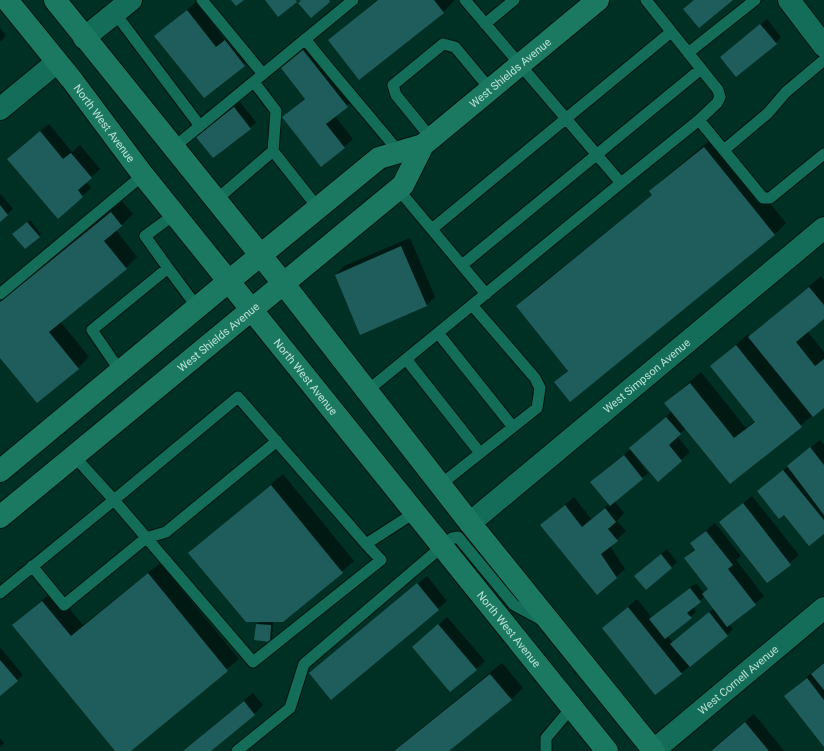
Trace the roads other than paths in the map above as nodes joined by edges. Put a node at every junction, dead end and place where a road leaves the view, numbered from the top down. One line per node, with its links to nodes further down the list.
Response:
1 (7, 0): 19 (main road, North West Avenue)
2 (55, 0): 14 (main road)
3 (202, 0): 22 (lane)
4 (353, 0): 15 (lane)
5 (465, 0): 12 (lane)
6 (514, 0): 12 (lane)
7 (598, 0): 20 (main road, West Shields Avenue)
8 (646, 0): 13 (lane)
9 (755, 0): 17 (lane)
10 (789, 0): 16 (street)
11 (123, 6): 14 (street); 28 (lane)
12 (485, 24): 20 (lane)
13 (671, 32): 17 (lane); 26 (lane)
14 (84, 38): 30 (main road)
15 (305, 39): 22 (lane); 33 (lane)
16 (824, 46)
17 (688, 53): 21 (lane)
18 (824, 60): 31 (lane)
19 (57, 62): 25 (street); 36 (main road, North West Avenue)
20 (520, 64): 24 (main road, West Shields Avenue); 26 (lane)
21 (701, 69): 27 (lane); 34 (lane)
22 (263, 74): 23 (lane)
23 (254, 82): 28 (lane); 32 (lane)
24 (490, 89): 29 (main road, West Shields Avenue); 29 (lane)
25 (0, 109)
26 (565, 118): 34 (lane); 43 (lane)
27 (699, 120): 31 (lane); 37 (lane)
28 (200, 126): 30 (lane)
29 (427, 141): 33 (main road, West Shields Avenue); 38 (main road, West Shields Avenue)
30 (173, 148): 39 (main road)
31 (724, 150): 35 (lane)
32 (273, 151): 39 (lane); 40 (lane)
33 (399, 152): 40 (main road, West Shields Avenue)
34 (597, 154): 37 (lane); 45 (lane)
35 (824, 154)
36 (143, 175): 41 (main road, North West Avenue); 49 (lane)
37 (621, 183): 50 (lane)
38 (398, 188): 43 (lane); 48 (main road, West Shields Avenue)
39 (216, 200): 44 (main road)
40 (318, 208): 44 (main road, West Shields Avenue)
41 (175, 214): 46 (lane); 47 (main road, North West Avenue)
42 (824, 228): 67 (street, West Simpson Avenue)
43 (432, 229): 45 (lane)
44 (260, 255): 47 (main road, West Shields Avenue); 48 (main road)
45 (462, 265): 50 (lane)
46 (168, 268): 52 (lane); 56 (lane)
47 (229, 280): 52 (main road, West Shields Avenue); 53 (main road, North West Avenue)
48 (283, 283): 53 (main road, West Shields Avenue); 57 (main road)
49 (0, 294)
50 (486, 294): 51 (lane)
51 (472, 305): 54 (lane); 58 (lane)
52 (197, 307): 56 (main road, West Shields Avenue)
53 (251, 309): 61 (main road, West Shields Avenue); 65 (main road, North West Avenue)
54 (438, 333): 55 (lane); 58 (lane)
55 (406, 359): 57 (lane); 60 (lane)
56 (120, 371): 62 (main road, West Shields Avenue)
57 (367, 392): 63 (main road)
58 (513, 427): 60 (lane)
59 (276, 441): 64 (lane); 68 (lane); 69 (lane)
60 (480, 453): 63 (lane)
61 (74, 456): 64 (lane); 66 (main road, West Shields Avenue)
62 (0, 471)
63 (440, 485): 67 (main road)
64 (114, 500): 68 (lane); 71 (lane)
65 (414, 513): 69 (lane); 70 (main road, North West Avenue)
66 (0, 517)
67 (470, 523): 74 (main road)
68 (146, 538): 69 (lane); 71 (lane)
69 (366, 544)
70 (442, 546): 74 (lane); 75 (main road, North West Avenue); 76 (lane)
71 (32, 566): 72 (lane)
72 (0, 593)
73 (824, 608): 79 (street, West Cornell Avenue)
74 (551, 626): 79 (main road)
75 (572, 707): 77 (lane); 78 (main road, North West Avenue)
76 (237, 751)
77 (546, 751)
78 (607, 751)
79 (653, 751)

